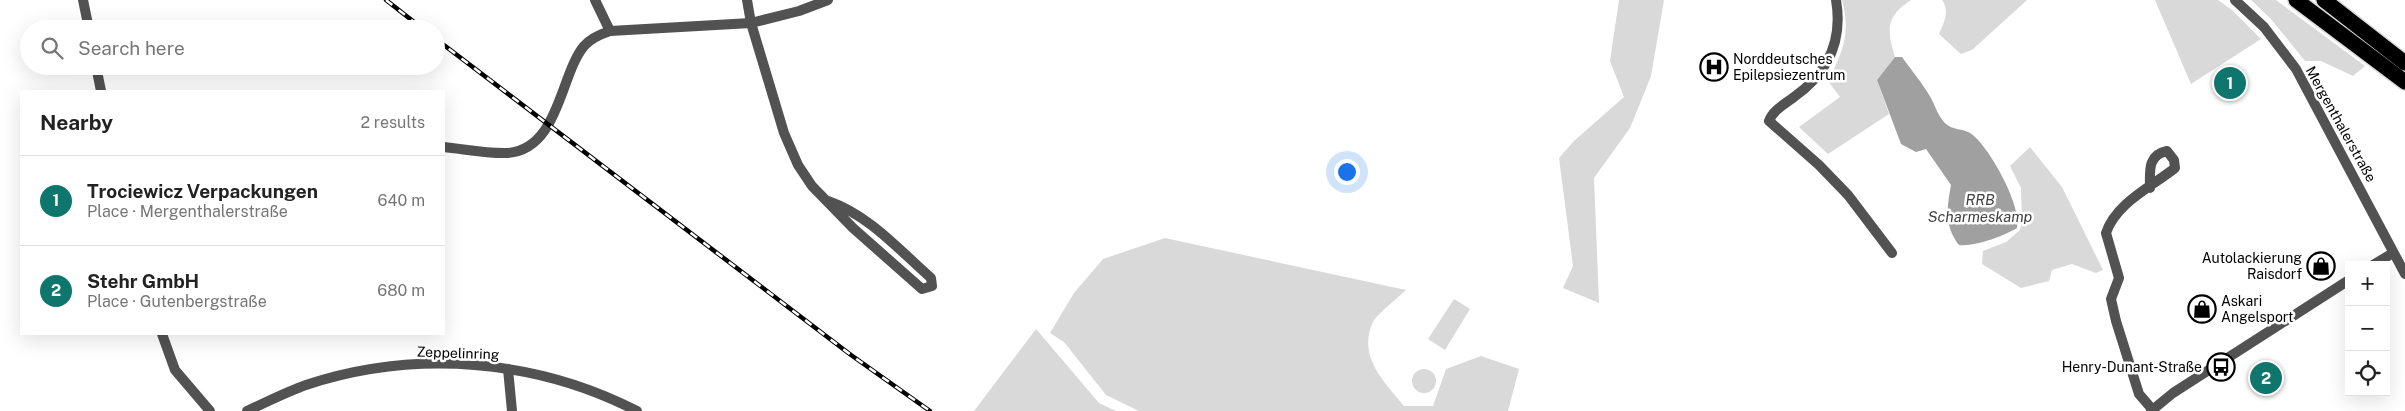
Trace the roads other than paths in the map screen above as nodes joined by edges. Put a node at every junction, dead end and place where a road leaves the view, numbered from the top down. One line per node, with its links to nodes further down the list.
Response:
1 (83, 0): 9 (street)
2 (595, 0): 11 (street)
3 (747, 0): 10 (street)
4 (828, 0): 10 (street)
5 (1836, 0): 19 (street)
6 (2235, 0): 20 (street, Mergenthalerstraße)
7 (2296, 0): 14 (highway)
8 (2324, 0): 12 (highway)
9 (87, 20)
10 (751, 24): 11 (street); 18 (street)
11 (610, 31): 16 (street)
12 (2405, 63)
13 (98, 75): 15 (street)
14 (2405, 82)
15 (101, 90)
16 (445, 147)
17 (2150, 188): 26 (street)
18 (828, 201): 18 (street)
19 (1892, 253)
20 (2393, 253): 21 (street); 22 (street, Mergenthalerstraße)
21 (2380, 261)
22 (2405, 274)
23 (2345, 283): 26 (street)
24 (162, 335): 27 (street)
25 (508, 369): 28 (street, Zeppelinring); 29 (street); 30 (street, Zeppelinring)
26 (2151, 410)
27 (210, 411)
28 (247, 411)
29 (512, 411)
30 (637, 411)

